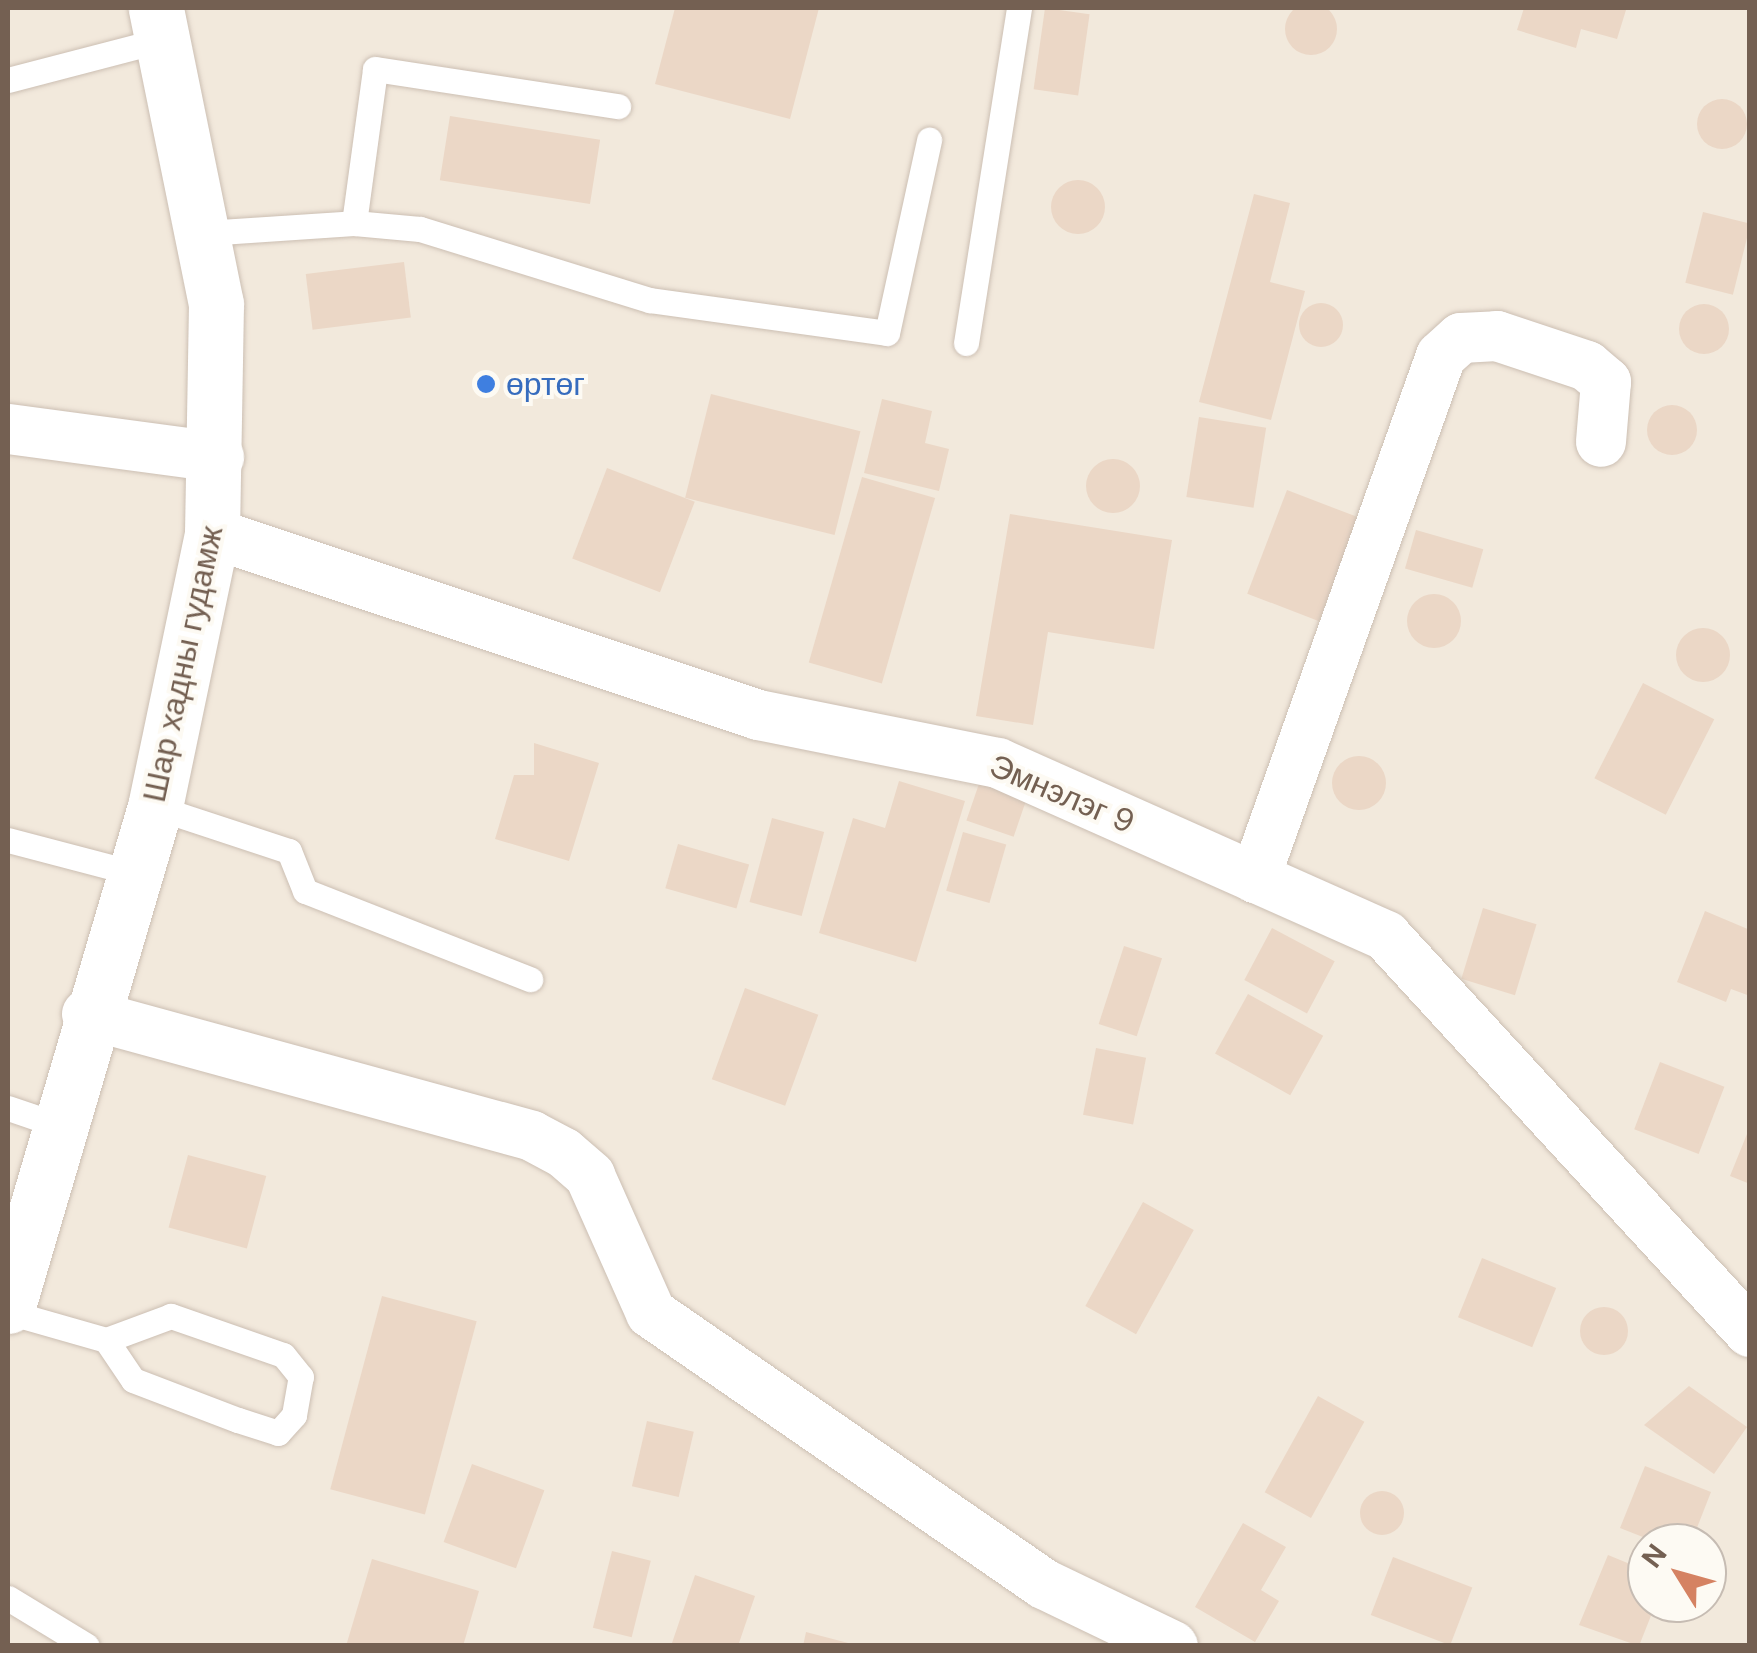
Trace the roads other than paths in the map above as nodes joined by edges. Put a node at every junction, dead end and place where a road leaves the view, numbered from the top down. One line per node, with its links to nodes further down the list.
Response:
1 (1020, 8): 8 (lane)
2 (161, 23): 3 (lane); 7 (main road, Шар хадны гудамж)
3 (8, 80)
4 (618, 106): 6 (lane)
5 (929, 140): 6 (lane)
6 (354, 223): 7 (lane)
7 (205, 233): 11 (main road, Шар хадны гудамж)
8 (966, 343)
9 (8, 430): 11 (street)
10 (1601, 442): 16 (street)
11 (219, 457): 12 (main road, Шар хадны гудамж)
12 (212, 532): 13 (main road, Шар хадны гудамж); 16 (street, Эмнэлэг 9)
13 (155, 807): 15 (main road, Шар хадны гудамж); 17 (lane)
14 (8, 840): 15 (lane)
15 (134, 873): 18 (main road, Шар хадны гудамж)
16 (1255, 878): 21 (street, Эмнэлэг 9)
17 (530, 979)
18 (87, 1014): 19 (main road, Шар хадны гудамж); 25 (street)
19 (32, 1116): 20 (main road, Шар хадны гудамж)
20 (8, 1309): 22 (lane)
21 (1750, 1332)
22 (106, 1340): 22 (lane)
23 (8, 1598): 24 (lane)
24 (87, 1646)
25 (1173, 1646)

